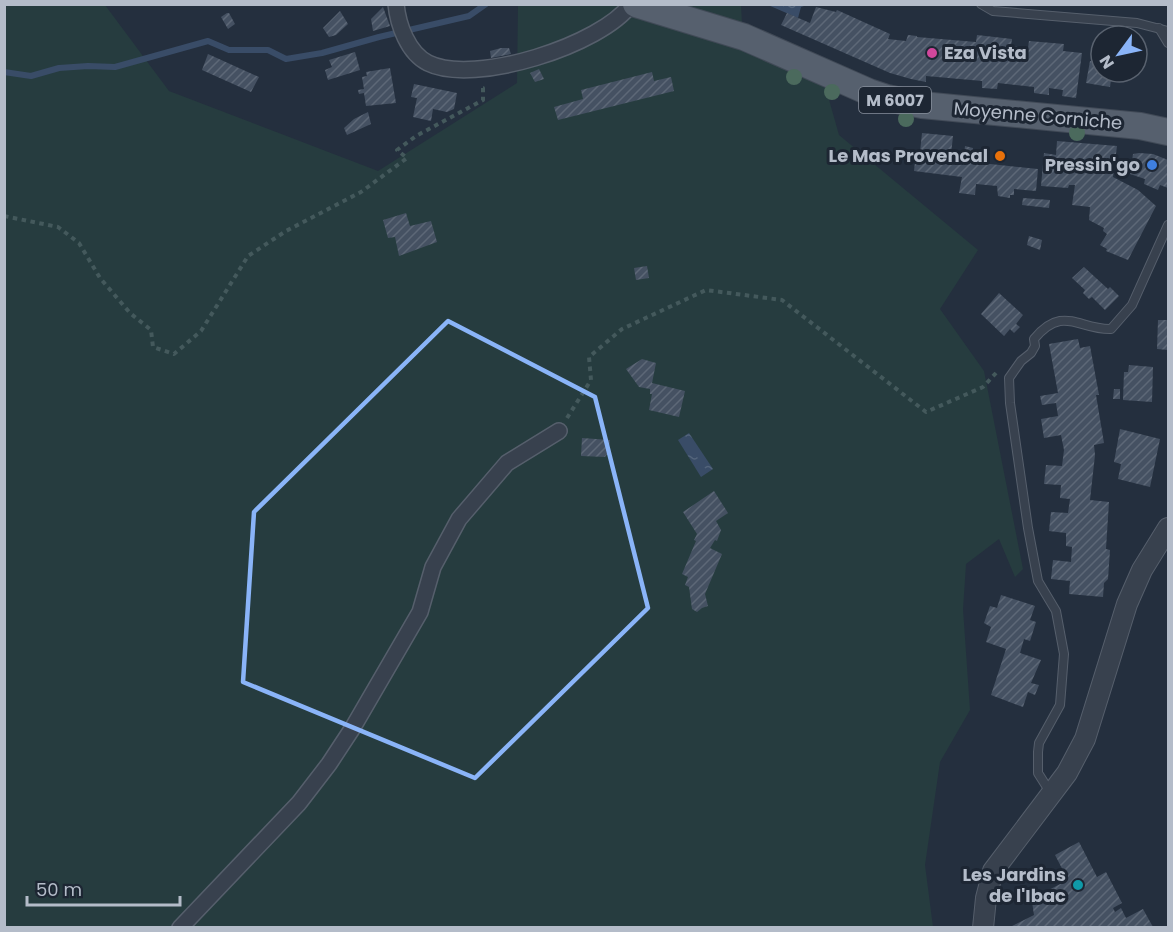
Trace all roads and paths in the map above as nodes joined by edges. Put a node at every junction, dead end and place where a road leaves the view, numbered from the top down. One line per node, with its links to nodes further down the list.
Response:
1 (631, 4): 4 (street)
2 (636, 4): 9 (main road, Moyenne Corniche / M 6007)
3 (981, 4): 5 (lane)
4 (397, 12)
5 (1159, 28): 6 (lane); 7 (lane)
6 (1168, 31)
7 (1168, 43)
8 (474, 87): 10 (path)
9 (1168, 132)
10 (4, 216)
11 (1168, 225): 15 (lane)
12 (997, 372): 13 (path)
13 (559, 431): 16 (street)
14 (1168, 528): 15 (street)
15 (1051, 794): 17 (street)
16 (180, 927)
17 (983, 927)

